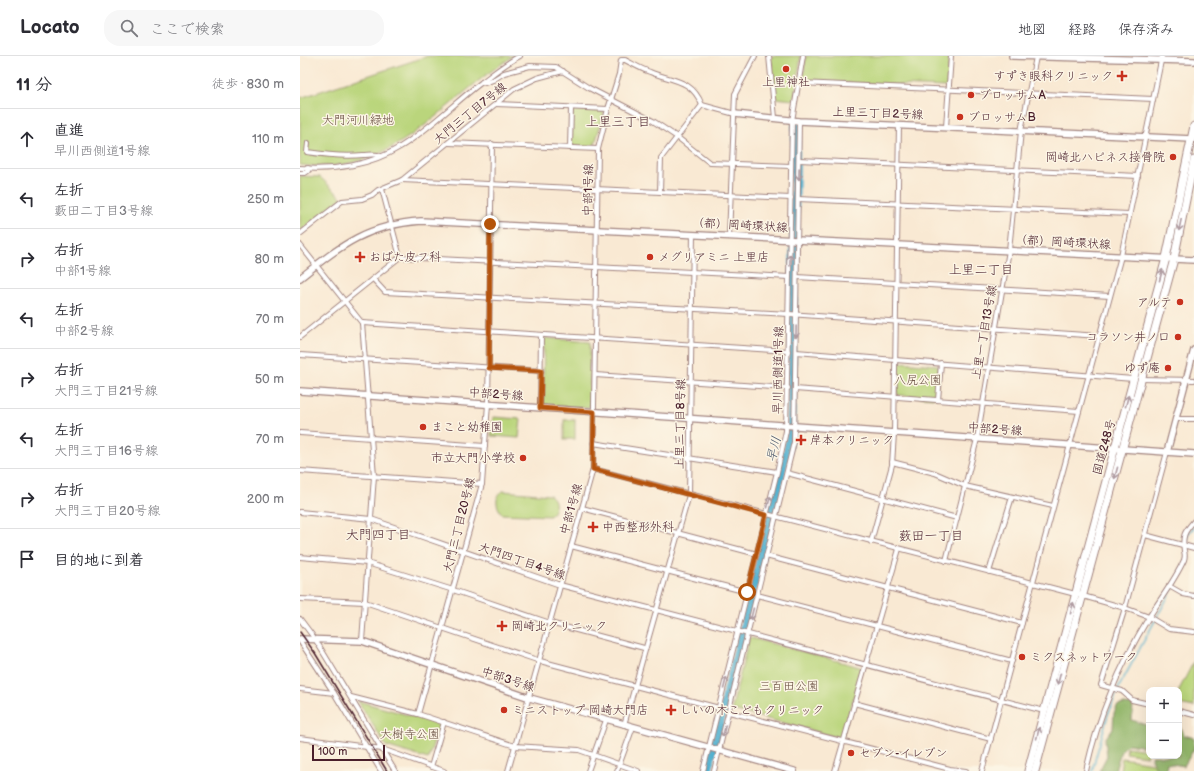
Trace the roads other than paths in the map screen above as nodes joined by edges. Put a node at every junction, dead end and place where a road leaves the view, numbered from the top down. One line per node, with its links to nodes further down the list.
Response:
1 (520, 56): 11 (street)
2 (755, 56): 21 (street)
3 (769, 56): 22 (street)
4 (804, 56): 12 (street, 早川西側道1号線)
5 (951, 56): 13 (street)
6 (1012, 56): 7 (street)
7 (1036, 56): 8 (street); 14 (street, 上里一丁目13号線)
8 (1162, 58): 9 (street); 16 (street)
9 (1194, 60)
10 (563, 71): 11 (street); 15 (street); 17 (street, 大門三丁目7号線)
11 (482, 82): 37 (street)
12 (800, 83): 13 (street); 23 (street, 早川西側道1号線)
13 (949, 89): 14 (street); 27 (street)
14 (1028, 93): 16 (street); 28 (street, 上里一丁目13号線)
15 (611, 99): 18 (street); 20 (street, 中部1号線); 29 (street)
16 (1154, 99): 30 (street)
17 (496, 104): 19 (street); 33 (street, 大門三丁目7号線)
18 (702, 105): 21 (street, 上里三丁目2号線); 29 (street)
19 (571, 108): 20 (street); 35 (street)
20 (608, 109): 36 (street, 中部1号線)
21 (735, 114): 22 (street, 上里三丁目2号線); 40 (street)
22 (776, 118): 23 (street, 上里三丁目2号線)
23 (792, 121): 24 (street, 上里三丁目2号線); 42 (street, 早川西側道1号線)
24 (799, 121): 25 (street, 上里三丁目2号線); 38 (street)
25 (899, 125): 27 (street, 上里三丁目2号線); 41 (street)
26 (1194, 126): 31 (highway, 国道248号)
27 (946, 127): 28 (street, 上里三丁目2号線)
28 (1022, 131): 30 (street, 上里三丁目2号線); 45 (street, 上里一丁目13号線)
29 (677, 137): 40 (street); 52 (street)
30 (1146, 137): 31 (street, 上里三丁目2号線); 47 (street)
31 (1192, 139): 72 (highway, 国道248号)
32 (308, 143): 37 (street)
33 (448, 143): 34 (street); 48 (street, 大門三丁目7号線)
34 (492, 144): 35 (street); 49 (street, 大門三丁目20号線)
35 (570, 148): 36 (street)
36 (598, 149): 51 (street, 中部1号線)
37 (381, 156): 44 (street)
38 (799, 160): 41 (street); 55 (street, one-way to 55)
39 (1194, 160): 73 (highway, 国道248号, one-way to 73)
40 (732, 164): 42 (street); 53 (street)
41 (898, 165): 45 (street); 56 (street)
42 (791, 166): 54 (street, 早川西側道1号線)
43 (300, 168): 44 (street)
44 (308, 168): 46 (street)
45 (1017, 170): 47 (street); 57 (street, 上里一丁目13号線)
46 (300, 174)
47 (1138, 176): 58 (street)
48 (402, 180): 49 (street); 50 (street, 大門三丁目7号線)
49 (491, 184): 51 (street); 59 (street, 大門三丁目20号線)
50 (382, 188): 60 (street); 62 (street, 大門三丁目7号線)
51 (598, 189): 52 (street); 61 (street, 中部1号線)
52 (660, 192): 53 (street)
53 (731, 196): 54 (street); 64 (street)
54 (790, 198): 65 (street, 早川西側道1号線)
55 (798, 199): 56 (street); 66 (street)
56 (897, 203): 57 (street); 68 (street)
57 (1013, 208): 58 (street); 69 (street, 上里一丁目13号線)
58 (1129, 214): 70 (street)
59 (490, 224): 60 (street, （都）岡崎環状線); 61 (street, （都）岡崎環状線); 75 (street, 大門三丁目20号線)
60 (391, 225): 71 (street); 76 (street, （都）岡崎環状線)
61 (597, 229): 63 (street, （都）岡崎環状線); 77 (street, 中部1号線)
62 (300, 234)
63 (693, 234): 64 (street, （都）岡崎環状線); 78 (street, 上里三丁目8号線)
64 (729, 236): 65 (street, （都）岡崎環状線)
65 (790, 239): 66 (street, （都）岡崎環状線); 79 (street, 早川西側道1号線, one-way to 65)
66 (798, 239): 68 (street, （都）岡崎環状線); 80 (street)
67 (300, 245): 76 (street)
68 (896, 245): 69 (street, （都）岡崎環状線); 83 (street)
69 (1009, 250): 70 (street, （都）岡崎環状線); 84 (street, 上里一丁目13号線)
70 (1121, 256): 72 (street, （都）岡崎環状線); 85 (street)
71 (400, 257): 75 (street); 82 (street)
72 (1166, 258): 73 (street, （都）岡崎環状線); 113 (highway, 国道248号, one-way to 72)
73 (1174, 258): 74 (street, （都）岡崎環状線); 113 (highway, 国道248号)
74 (1194, 260)
75 (490, 262): 77 (street); 86 (street, 大門三丁目20号線)
76 (316, 265): 81 (street, （都）岡崎環状線); 87 (street)
77 (596, 267): 78 (street); 88 (street, 中部1号線)
78 (692, 272): 79 (street); 89 (street, 上里三丁目8号線)
79 (789, 277): 90 (street, 早川西側道1号線)
80 (798, 277): 83 (street); 91 (street)
81 (300, 278)
82 (373, 279): 86 (street); 87 (street)
83 (896, 282): 84 (street); 92 (street)
84 (1003, 289): 85 (street); 94 (street, 上里一丁目13号線)
85 (1110, 296): 97 (street)
86 (490, 297): 88 (street); 95 (street, 大門三丁目20号線)
87 (345, 300): 93 (street); 98 (street)
88 (596, 303): 89 (street); 99 (street, 中部1号線)
89 (692, 309): 90 (street); 100 (street, 上里三丁目8号線)
90 (789, 314): 91 (street); 102 (street, 早川西側道1号線)
91 (797, 314): 92 (street); 103 (street, one-way to 103)
92 (896, 321): 94 (street); 106 (street)
93 (362, 323): 95 (street); 105 (street)
94 (996, 328): 97 (street); 108 (street, 上里一丁目13号線)
95 (488, 332): 96 (street); 109 (street, 大門三丁目20号線)
96 (541, 335): 99 (street); 110 (street)
97 (1099, 336): 112 (street)
98 (300, 337)
99 (595, 339): 100 (street); 111 (street, 中部1号線)
100 (691, 345): 102 (street); 116 (street, 上里三丁目8号線)
101 (1194, 350): 114 (street)
102 (788, 351): 117 (street, 早川西側道1号線)
103 (796, 352): 106 (street); 118 (street)
104 (300, 355): 105 (street)
105 (365, 359): 109 (street); 120 (street)
106 (895, 360): 107 (street); 121 (street)
107 (941, 363): 108 (street); 122 (street)
108 (989, 367): 112 (street); 123 (street, 上里一丁目13号線)
109 (489, 368): 110 (street); 124 (street, 大門三丁目20号線)
110 (541, 371): 125 (street)
111 (595, 375): 116 (street); 127 (street, 中部1号線)
112 (1089, 376): 113 (street); 126 (street)
113 (1137, 379): 114 (street); 140 (highway, 国道248号, one-way to 113); 141 (highway, 国道248号)
114 (1186, 380): 115 (street); 129 (street)
115 (1194, 380)
116 (690, 382): 117 (street); 128 (street, 上里三丁目8号線)
117 (788, 388): 131 (street, 早川西側道1号線)
118 (796, 389): 121 (street); 132 (street)
119 (300, 391): 120 (street, 中部2号線)
120 (368, 396): 124 (street, 中部2号線); 135 (street)
121 (895, 397): 122 (street); 134 (street)
122 (938, 400): 123 (street)
123 (983, 403): 126 (street); 136 (street, 上里一丁目13号線)
124 (488, 404): 125 (street, 中部2号線); 139 (street, 大門三丁目20号線)
125 (540, 408): 127 (street, 中部2号線)
126 (1079, 411): 138 (street)
127 (594, 412): 128 (street, 中部2号線); 137 (street, 中部1号線)
128 (690, 418): 131 (street, 中部2号線); 144 (street, 上里三丁目8号線)
129 (1176, 419): 130 (street); 142 (street)
130 (1194, 419)
131 (786, 425): 132 (street, 中部2号線); 148 (street, 早川西側道1号線)
132 (795, 426): 134 (street, 中部2号線); 149 (street)
133 (300, 433): 135 (street)
134 (894, 433): 136 (street, 中部2号線); 145 (street)
135 (371, 438): 139 (street); 150 (street)
136 (977, 439): 138 (street, 中部2号線); 152 (street, 上里一丁目13号線)
137 (593, 443): 144 (street); 146 (street, 中部1号線)
138 (1070, 445): 140 (street, 中部2号線); 156 (street)
139 (485, 446): 151 (street, 大門三丁目20号線)
140 (1114, 448): 141 (street, 中部2号線); 186 (highway, 国道248号)
141 (1122, 449): 142 (street, 中部2号線); 186 (highway, 国道248号, one-way to 186)
142 (1167, 452): 143 (street, 中部2号線); 165 (street)
143 (1194, 454)
144 (689, 458): 148 (street); 153 (street, 上里三丁目8号線)
145 (892, 462): 152 (street); 155 (street)
146 (593, 469): 153 (street); 157 (street, 中部1号線)
147 (300, 471): 150 (street)
148 (777, 472): 159 (street, 早川西側道1号線, one-way to 148)
149 (787, 473): 155 (street); 160 (street)
150 (374, 476): 151 (street); 162 (street)
151 (482, 484): 171 (street, 大門三丁目20号線)
152 (966, 486): 154 (street); 161 (street, 上里一丁目13号線)
153 (689, 495): 159 (street); 164 (street, 上里三丁目8号線)
154 (1012, 496): 156 (street); 178 (street)
155 (882, 498): 161 (street); 166 (street)
156 (1053, 506): 179 (street)
157 (582, 508): 164 (street); 167 (street, 中部1号線)
158 (300, 512): 162 (street, 大門四丁目4号線)
159 (766, 515): 160 (street); 172 (street, 早川西側道1号線)
160 (776, 517): 166 (street); 173 (street)
161 (957, 518): 175 (street, 上里一丁目13号線)
162 (371, 519): 171 (street, 大門四丁目4号線); 176 (street)
163 (1194, 521): 168 (street)
164 (678, 533): 172 (street); 177 (street, 上里三丁目8号線)
165 (1144, 535): 168 (street); 190 (street)
166 (871, 542): 170 (street)
167 (571, 546): 177 (street); 180 (street, 中部1号線)
168 (1183, 546): 169 (street); 181 (street)
169 (1193, 548)
170 (899, 549): 175 (street); 182 (street)
171 (463, 551): 180 (street, 大門四丁目4号線); 183 (street, 大門三丁目20号線)
172 (757, 554): 184 (street, 早川西側道1号線)
173 (766, 556): 182 (street); 185 (street)
174 (300, 557): 176 (street)
175 (946, 561): 178 (street)
176 (367, 563): 183 (street); 189 (street)
177 (667, 571): 184 (street); 191 (street, 上里三丁目8号線)
178 (989, 572): 179 (street)
179 (1032, 584): 186 (street); 195 (street)
180 (560, 585): 191 (street, 大門四丁目4号線); 194 (street, 中部1号線)
181 (1169, 586): 187 (street); 192 (street)
182 (888, 588): 195 (street); 196 (street)
183 (453, 590): 194 (street); 197 (street, 大門三丁目20号線)
184 (747, 592): 198 (street, 早川西側道1号線)
185 (757, 595): 196 (street); 200 (street, one-way to 200)
186 (1079, 595): 190 (street); 220 (highway, 国道248号, one-way to 186); 254 (highway, 国道248号, one-way to 254)
187 (1194, 596)
188 (300, 599): 189 (street)
189 (365, 602): 197 (street); 203 (street)
190 (1125, 608): 192 (street); 210 (street)
191 (656, 610): 198 (street, 大門四丁目4号線); 204 (street, 上里三丁目8号線)
192 (1149, 617): 199 (street); 210 (street)
193 (300, 619): 201 (street)
194 (550, 623): 204 (street); 205 (street, 中部1号線)
195 (1022, 623): 206 (street)
196 (877, 626): 206 (street); 207 (street)
197 (442, 628): 205 (street); 208 (street, 大門三丁目20号線)
198 (738, 631): 200 (street, 大門四丁目4号線); 219 (street, 早川西側道1号線, one-way to 198)
199 (1194, 632)
200 (747, 634): 207 (street); 221 (street)
201 (314, 639): 202 (street, 中部3号線); 203 (street, 中部3号線); 214 (street)
202 (300, 640): 213 (street)
203 (362, 641): 208 (street, 中部3号線)
204 (644, 648): 209 (street, 上里三丁目8号線)
205 (540, 661): 209 (street); 215 (street, 中部1号線)
206 (1012, 661): 216 (street)
207 (865, 665): 216 (street); 217 (street)
208 (432, 666): 215 (street, 中部3号線); 223 (street, 大門三丁目20号線)
209 (635, 686): 219 (street); 227 (street, 上里三丁目8号線)
210 (1112, 688): 218 (street); 255 (street)
211 (300, 690): 212 (street); 213 (street)
212 (300, 693)
213 (334, 693): 233 (street)
214 (350, 697): 223 (street); 234 (street)
215 (530, 698): 225 (street, 中部3号線); 232 (street, 中部1号線)
216 (1002, 700): 220 (street); 230 (street)
217 (854, 703): 230 (street); 231 (street)
218 (1146, 703)
219 (719, 708): 235 (street, 早川西側道1号線)
220 (1044, 711): 253 (highway, 国道248号, one-way to 220)
221 (729, 712): 231 (street); 236 (street, one-way to 236)
222 (1182, 712): 224 (street)
223 (418, 714): 226 (street)
224 (1194, 715)
225 (606, 720): 227 (street, 中部3号線); 237 (street)
226 (444, 722): 232 (street); 239 (street)
227 (624, 725): 228 (street, 中部3号線)
228 (633, 727): 235 (street, 中部3号線); 238 (street)
229 (300, 738): 233 (street)
230 (991, 739): 252 (street)
231 (844, 741): 250 (street); 251 (street)
232 (516, 746): 237 (street); 243 (street, 中部1号線)
233 (366, 747): 234 (street); 240 (street)
234 (382, 748): 239 (street); 241 (street)
235 (709, 748): 236 (street, 中部3号線); 247 (street, 早川西側道1号線)
236 (720, 751): 248 (street); 249 (street, 中部3号線)
237 (594, 755): 238 (street); 244 (street)
238 (620, 764): 245 (street); 246 (street)
239 (431, 766): 242 (street)
240 (381, 771)
241 (395, 771)
242 (444, 771)
243 (508, 771)
244 (588, 771)
245 (617, 771)
246 (638, 771)
247 (703, 771)
248 (714, 771)
249 (794, 771)
250 (835, 771)
251 (966, 771)
252 (982, 771)
253 (1028, 771)
254 (1035, 771)
255 (1086, 771)

